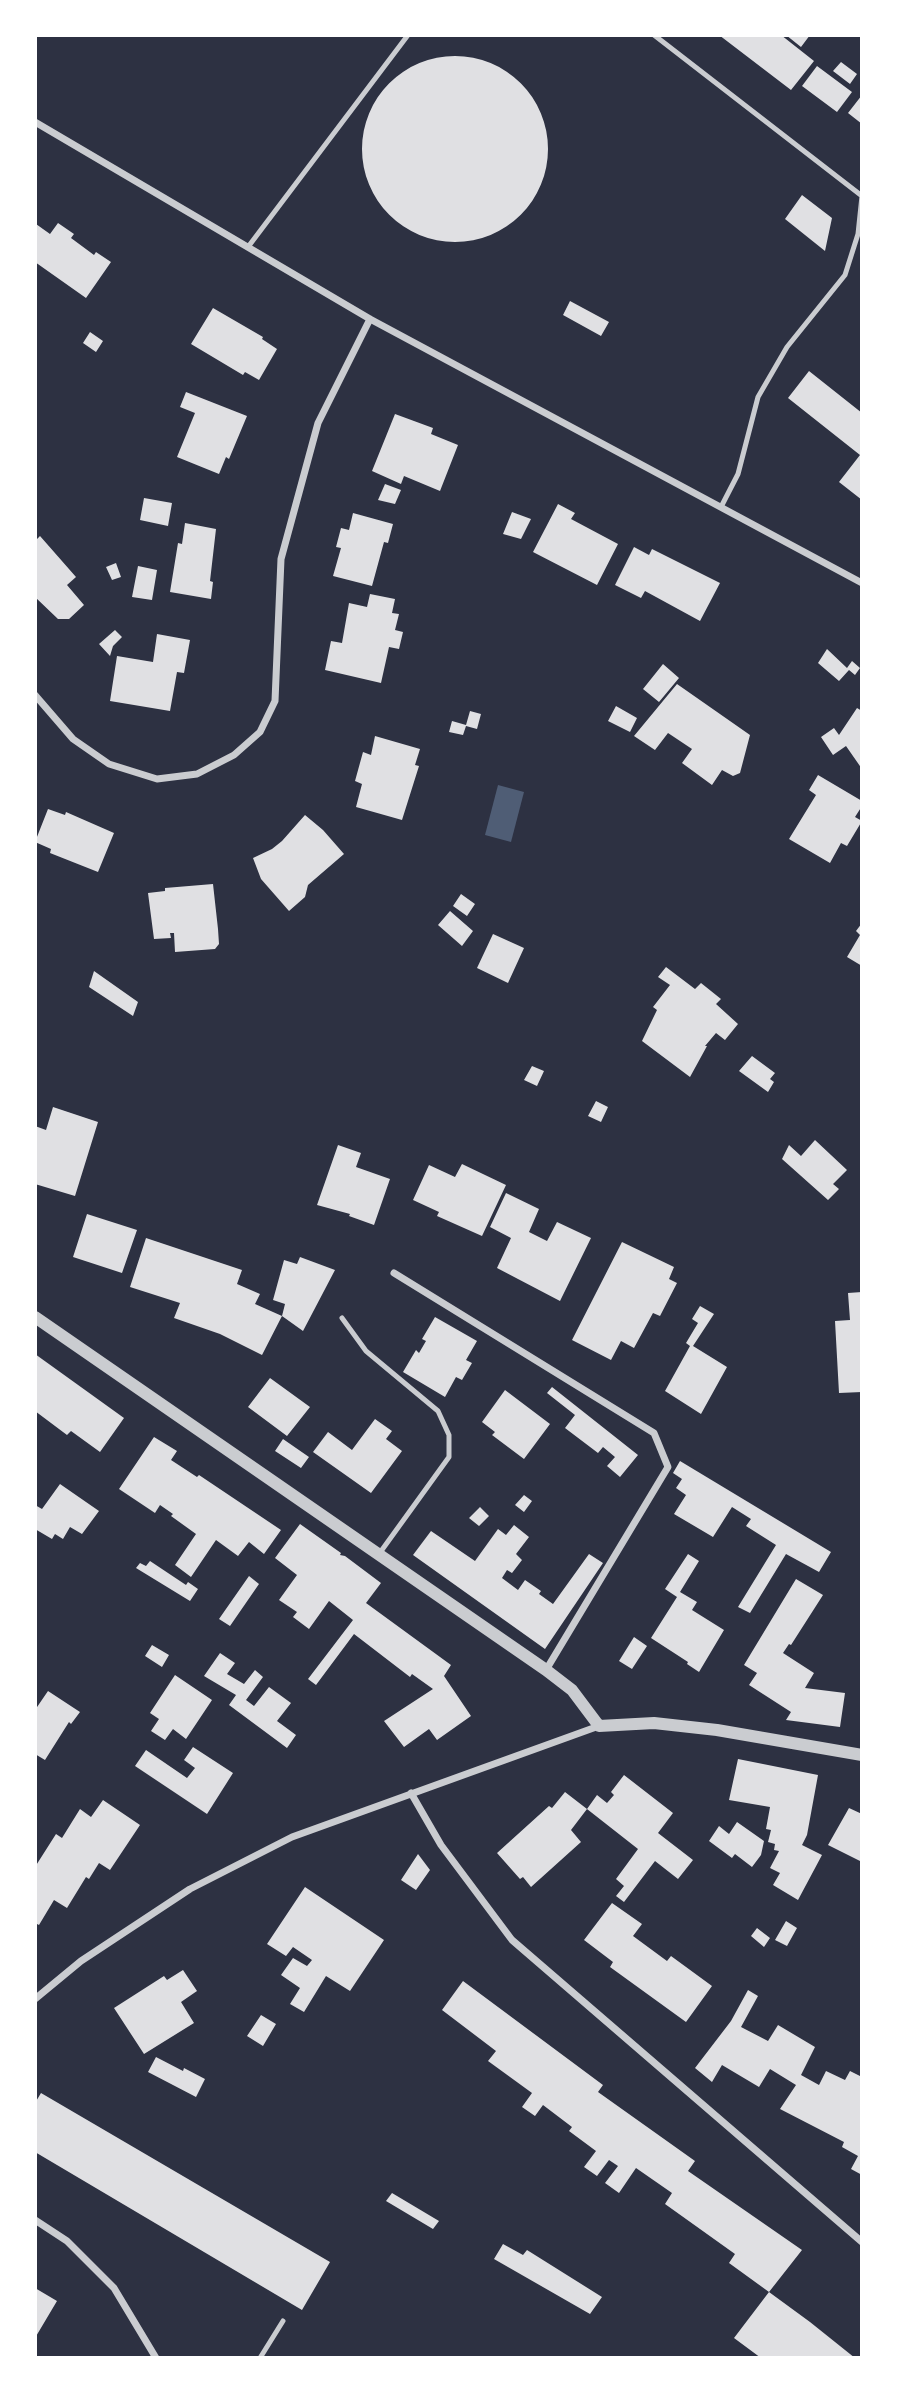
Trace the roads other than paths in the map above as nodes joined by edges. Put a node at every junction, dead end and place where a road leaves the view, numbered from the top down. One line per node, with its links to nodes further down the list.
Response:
1 (408, 35): 4 (lane)
2 (654, 35): 6 (lane)
3 (35, 122): 4 (street)
4 (248, 247): 5 (street)
5 (370, 319): 6 (street); 8 (street)
6 (721, 507): 7 (street)
7 (862, 583)
8 (35, 695)
9 (394, 1273): 13 (street)
10 (35, 1317): 12 (street)
11 (342, 1318): 12 (lane)
12 (379, 1554): 13 (street)
13 (546, 1670): 14 (street)
14 (599, 1727): 15 (street); 16 (street)
15 (862, 1755)
16 (411, 1793): 17 (street); 19 (street)
17 (35, 1999)
18 (35, 2220): 21 (street)
19 (862, 2242)
20 (283, 2321): 22 (lane)
21 (156, 2358)
22 (260, 2358)

